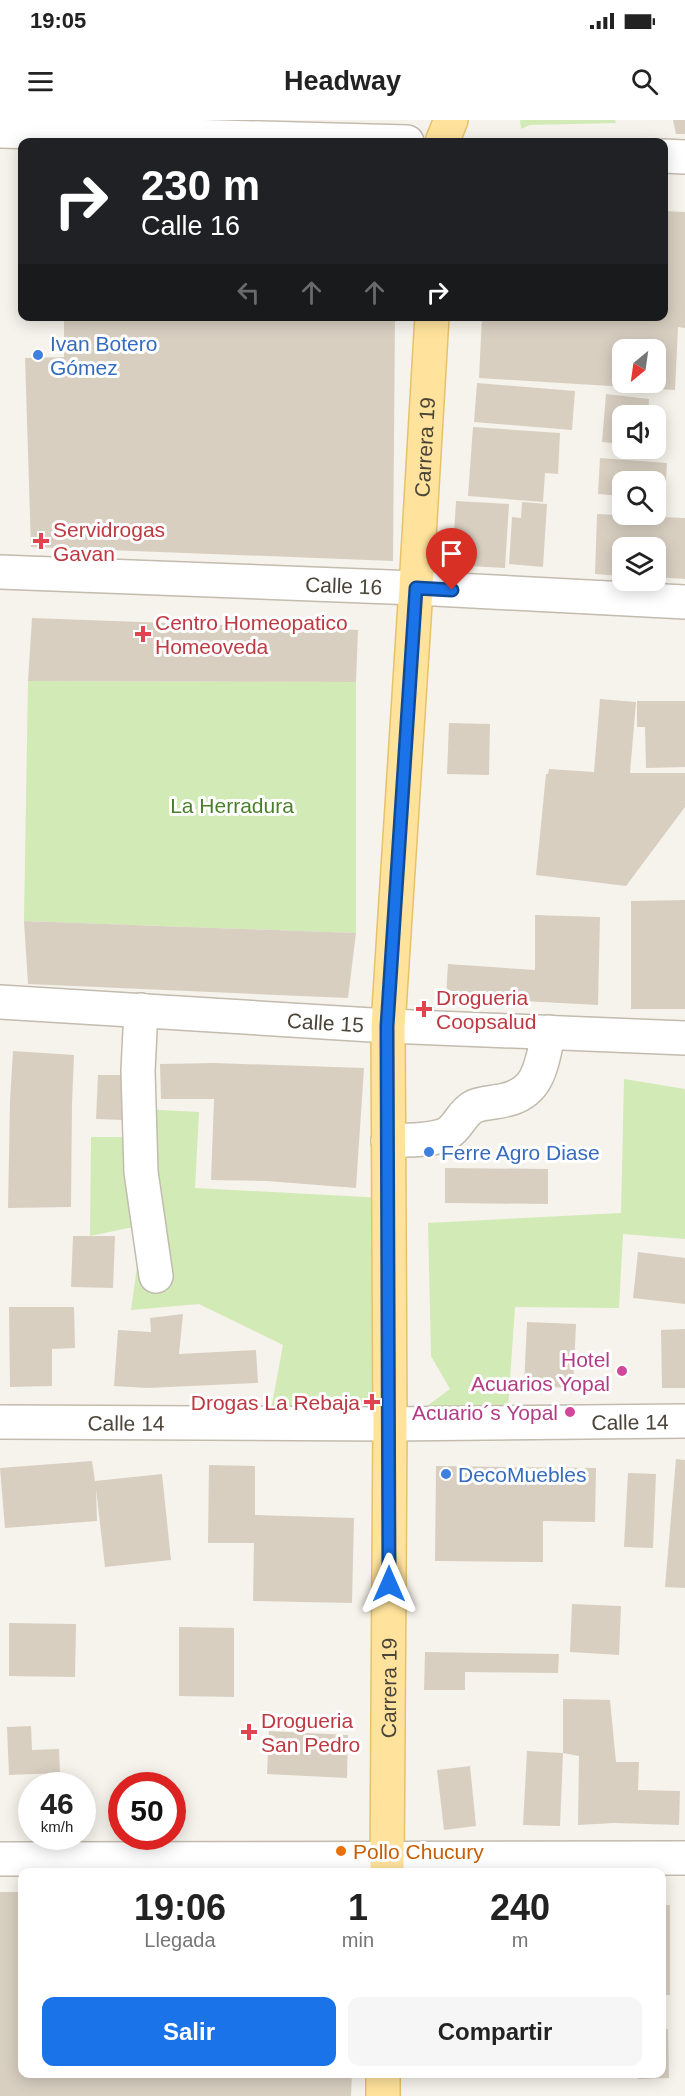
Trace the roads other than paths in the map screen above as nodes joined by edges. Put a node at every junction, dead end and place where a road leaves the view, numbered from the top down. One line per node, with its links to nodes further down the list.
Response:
1 (434, 120): 5 (main road)
2 (451, 120): 6 (main road)
3 (0, 131): 4 (street)
4 (259, 138)
5 (440, 138)
6 (443, 138)
7 (668, 156): 8 (street)
8 (685, 157)
9 (432, 321): 11 (main road, Carrera 19)
10 (0, 572): 11 (street, Calle 16)
11 (416, 588): 12 (street, Calle 16); 15 (main road, Carrera 19)
12 (685, 602)
13 (0, 1002): 14 (street, Calle 15)
14 (141, 1010): 15 (street, Calle 15); 19 (street)
15 (387, 1026): 16 (street, Calle 15); 18 (main road, Carrera 19)
16 (549, 1032): 17 (street, Calle 15); 18 (street)
17 (685, 1038)
18 (388, 1141): 22 (main road, Carrera 19)
19 (156, 1276)
20 (685, 1420): 22 (street, Calle 14)
21 (0, 1422): 22 (street, Calle 14)
22 (390, 1424): 25 (main road, Carrera 19)
23 (685, 1858): 25 (street)
24 (0, 1859): 25 (street)
25 (387, 1865)
26 (383, 2078): 27 (main road)
27 (383, 2096)

